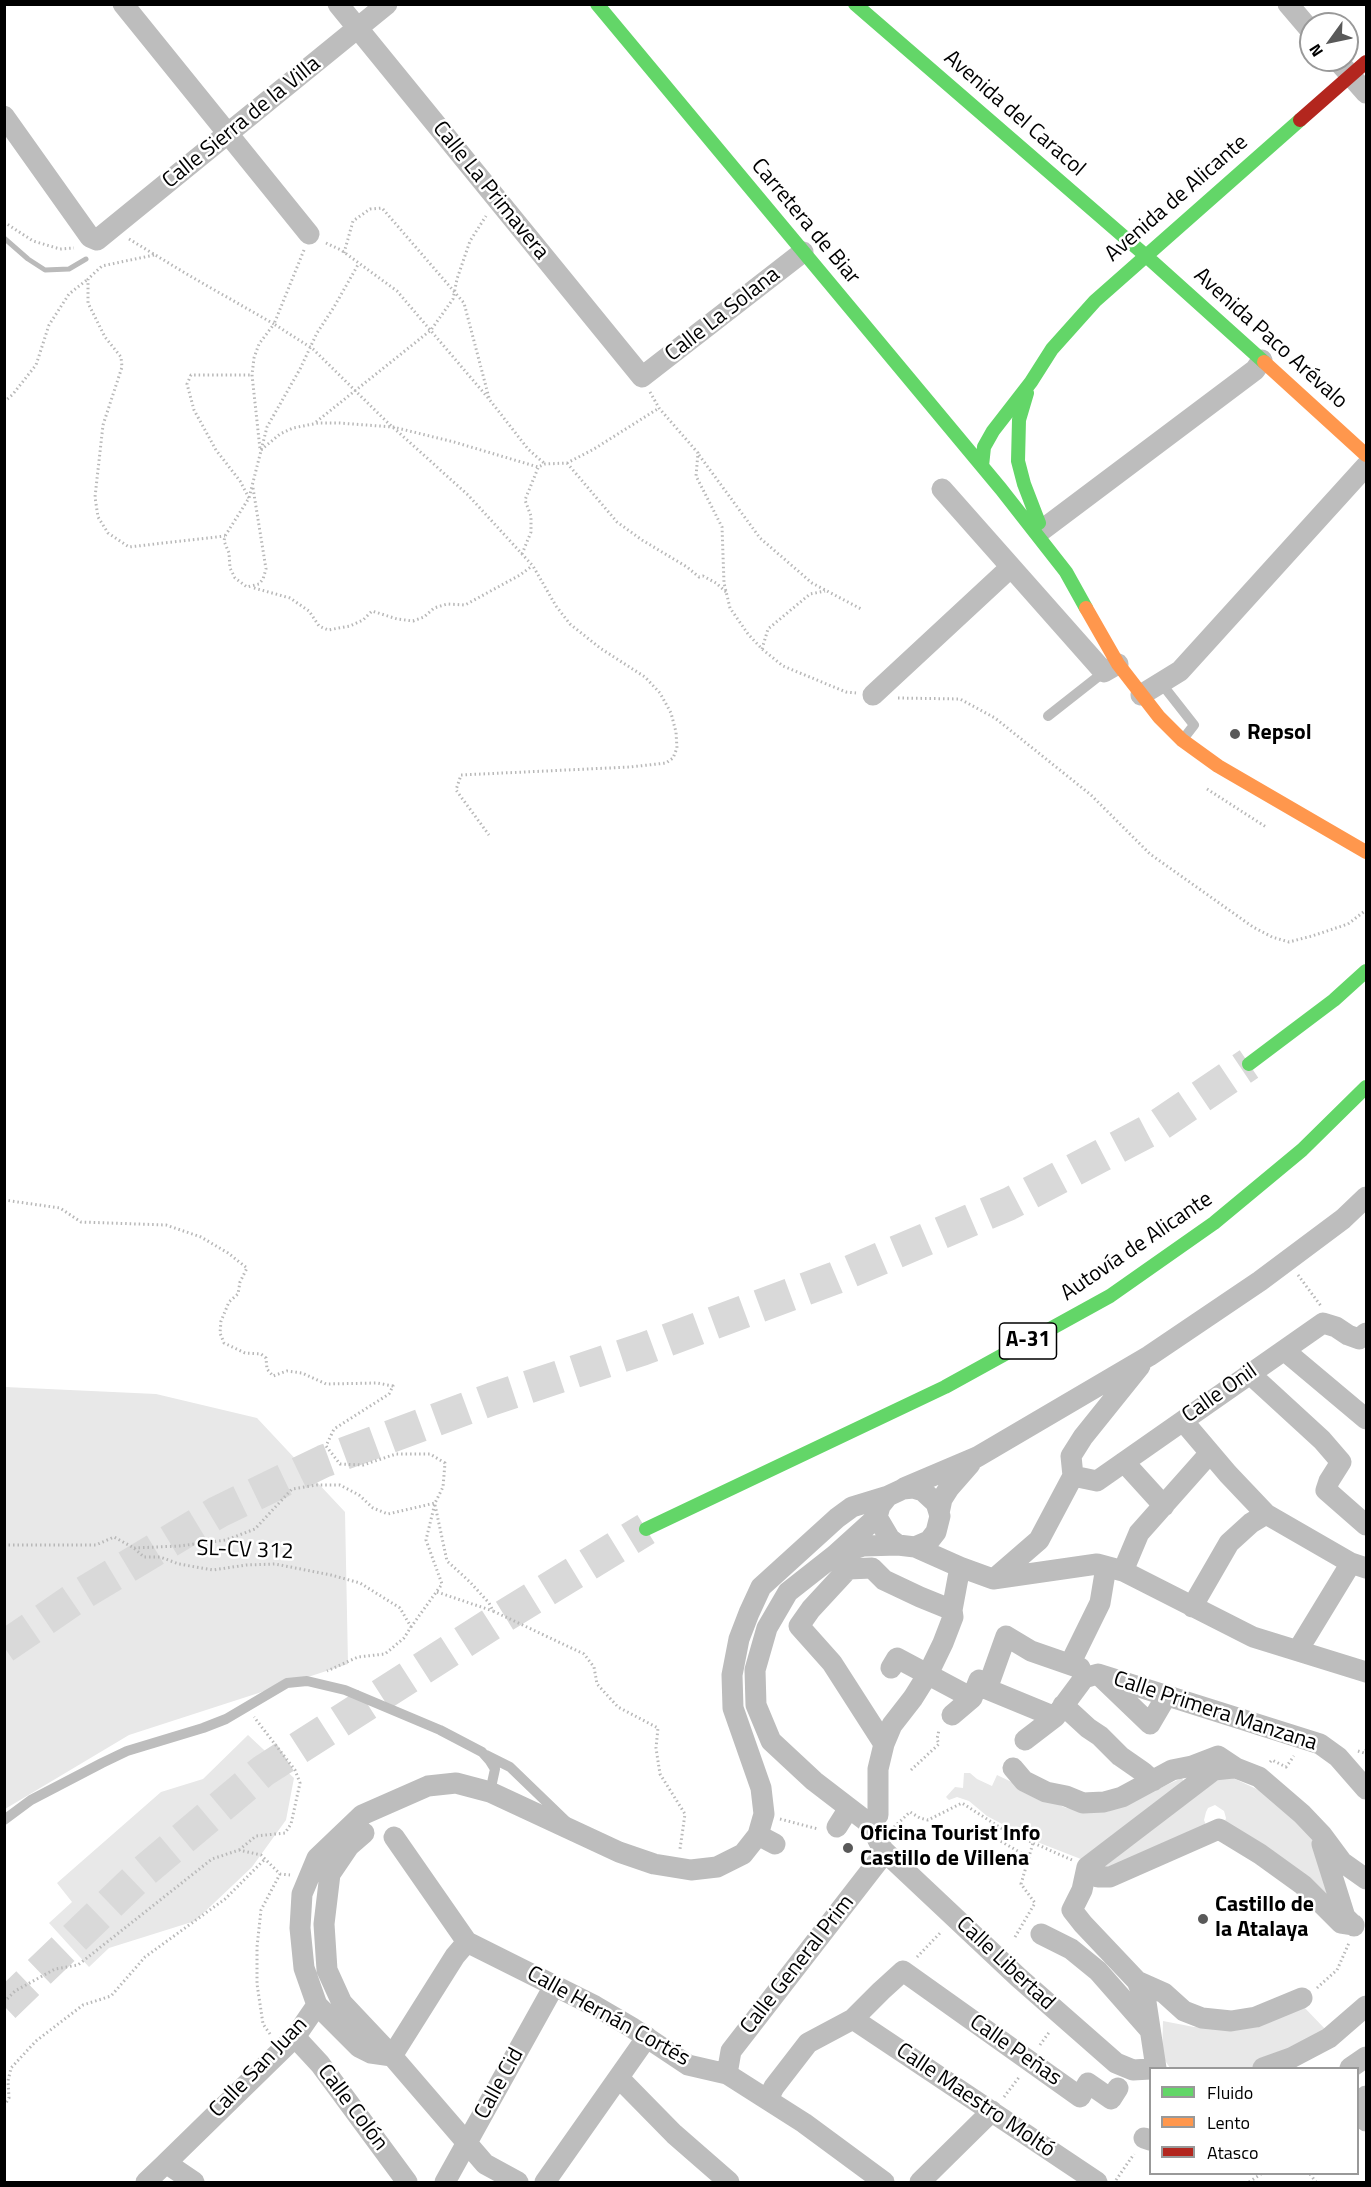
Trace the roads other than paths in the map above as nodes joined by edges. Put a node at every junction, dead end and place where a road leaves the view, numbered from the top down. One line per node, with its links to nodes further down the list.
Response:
1 (123, 4): 13 (street)
2 (338, 4): 8 (street, Calle La Primavera)
3 (387, 4): 8 (street, Calle Sierra de la Villa)
4 (597, 4): 15 (main road, Carretera de Biar)
5 (855, 4): 16 (main road, Avenida del Caracol)
6 (1288, 4): 7 (street)
7 (1299, 17)
8 (358, 29): 13 (street, Calle Sierra de la Villa); 18 (street, Calle La Primavera)
9 (1345, 72): 16 (main road, Avenida de Alicante)
10 (1355, 72): 11 (street)
11 (1366, 93)
12 (4, 116): 13 (street, Calle Sierra de la Villa)
13 (228, 135): 14 (street)
14 (309, 234)
15 (803, 252): 18 (street, Calle La Solana); 21 (main road, Carretera de Biar)
16 (1145, 255): 17 (main road, Avenida Paco Arévalo); 19 (main road, Avenida de Alicante)
17 (1262, 360): 23 (main road, Avenida Paco Arévalo); 27 (street)
18 (642, 377)
19 (1031, 382): 20 (main road, Avenida de Alicante); 22 (main road, Avenida de Alicante)
20 (993, 431): 21 (main road); 24 (main road, Avenida de Alicante)
21 (955, 436): 24 (main road, Carretera de Biar)
22 (1017, 443): 24 (main road, Avenida de Alicante); 27 (main road, Avenida de Alicante)
23 (1366, 455)
24 (982, 466): 29 (main road, Avenida de Alicante)
25 (1366, 466): 31 (street)
26 (942, 489): 28 (street)
27 (1042, 530): 29 (main road, Avenida de Alicante)
28 (1011, 567): 30 (street); 32 (street)
29 (1065, 572): 30 (main road, Avenida de Alicante)
30 (1111, 668): 33 (main road, Avenida de Alicante); 34 (lane)
31 (1161, 683): 33 (street); 35 (lane)
32 (873, 695)
33 (1141, 695): 35 (main road, Avenida de Alicante)
34 (1048, 716)
35 (1182, 740): 36 (main road, Avenida de Alicante)
36 (1366, 852)
37 (1364, 973): 38 (main road)
38 (1249, 1064)
39 (1366, 1087): 57 (main road, Autovía de Alicante / A-31)
40 (1366, 1197): 43 (street)
41 (1366, 1333): 42 (street, Calle Onil)
42 (1285, 1351): 44 (street, Calle Onil); 45 (street)
43 (1149, 1356): 48 (street); 50 (street)
44 (1249, 1372): 46 (street, Calle Onil); 56 (street)
45 (1366, 1419)
46 (1183, 1421): 47 (street); 49 (street, Calle Onil)
47 (1210, 1454): 52 (street); 53 (street)
48 (977, 1457): 51 (street); 55 (street)
49 (1124, 1462): 50 (street, Calle Onil); 52 (street)
50 (1073, 1476): 64 (street)
51 (895, 1492): 54 (street); 55 (street); 58 (street)
52 (1164, 1506): 63 (street)
53 (1266, 1514): 61 (street); 65 (street)
54 (877, 1516): 58 (street); 59 (street); 60 (street, Calle Libertad)
55 (938, 1523): 59 (street); 62 (street)
56 (1366, 1525)
57 (646, 1529)
58 (817, 1536): 89 (street, Calle San Juan)
59 (907, 1546): 60 (street); 62 (street)
60 (835, 1555): 85 (street, Calle Libertad)
61 (1359, 1565): 67 (street)
62 (960, 1567): 64 (street); 66 (street)
63 (1115, 1569): 64 (street); 65 (street); 70 (street)
64 (993, 1579)
65 (1192, 1606): 67 (street)
66 (952, 1610): 71 (street); 77 (street)
67 (1298, 1650): 68 (street)
68 (1364, 1665)
69 (891, 1668): 71 (street)
70 (1084, 1672): 72 (street, Calle Primera Manzana); 73 (street, Calle Primera Manzana); 73 (street); 74 (street, Calle Primera Manzana)
71 (928, 1674): 72 (street); 77 (street)
72 (979, 1693): 74 (street); 75 (street)
73 (1167, 1695): 82 (street, Calle Primera Manzana)
74 (1059, 1711): 76 (street, Calle Primera Manzana); 81 (street)
75 (952, 1715)
76 (1025, 1740)
77 (884, 1744): 91 (street)
78 (482, 1752): 83 (lane); 86 (lane); 89 (lane)
79 (1013, 1768): 81 (street, Calle Primera Manzana)
80 (1236, 1768): 81 (street, Calle Primera Manzana); 88 (street, Calle Primera Manzana); 92 (street, Calle Primera Manzana)
81 (1153, 1781)
82 (1366, 1789)
83 (490, 1792): 84 (street, Calle San Juan); 89 (street, Calle San Juan)
84 (406, 1796): 99 (street, Calle San Juan); 105 (street)
85 (849, 1808): 87 (street); 91 (street, Calle Libertad)
86 (4, 1820)
87 (837, 1827)
88 (1317, 1829): 92 (street); 93 (street, Calle Primera Manzana)
89 (579, 1833)
90 (394, 1837): 95 (street, Calle Hernán Cortés)
91 (878, 1844): 110 (street, Calle Libertad); 111 (street, Calle General Prim)
92 (1087, 1867): 96 (street)
93 (1366, 1879)
94 (1041, 1934): 102 (street)
95 (467, 1942): 97 (street, Calle Hernán Cortés); 105 (street)
96 (1137, 1981): 98 (street); 102 (street)
97 (554, 1986): 103 (street, Calle Hernán Cortés); 118 (street, Calle Cid)
98 (1302, 1998)
99 (317, 2005): 104 (street, Calle San Juan); 105 (street)
100 (1366, 2006): 108 (street)
101 (854, 2019): 113 (street, Calle Peñas); 115 (street); 116 (street, Calle Maestro Moltó)
102 (1149, 2029): 107 (street)
103 (647, 2037): 111 (street, Calle Hernán Cortés); 112 (street)
104 (288, 2044): 119 (street, Calle San Juan); 122 (street, Calle Colón)
105 (392, 2056): 118 (street)
106 (1366, 2057): 109 (street)
107 (1156, 2067)
108 (1266, 2067)
109 (1351, 2067)
110 (1142, 2070)
111 (727, 2074): 115 (street, Calle Hernán Cortés)
112 (619, 2078): 125 (street); 126 (street)
113 (1118, 2088)
114 (1366, 2096): 117 (street)
115 (768, 2099): 127 (street, Calle Hernán Cortés)
116 (992, 2111): 128 (street); 129 (street, Calle Maestro Moltó)
117 (1363, 2115)
118 (467, 2143): 123 (street, Calle Cid); 124 (street)
119 (170, 2166): 120 (street, Calle San Juan); 121 (street)
120 (146, 2182)
121 (194, 2182)
122 (407, 2182)
123 (445, 2182)
124 (518, 2182)
125 (545, 2182)
126 (729, 2182)
127 (884, 2182)
128 (920, 2182)
129 (1097, 2182)

